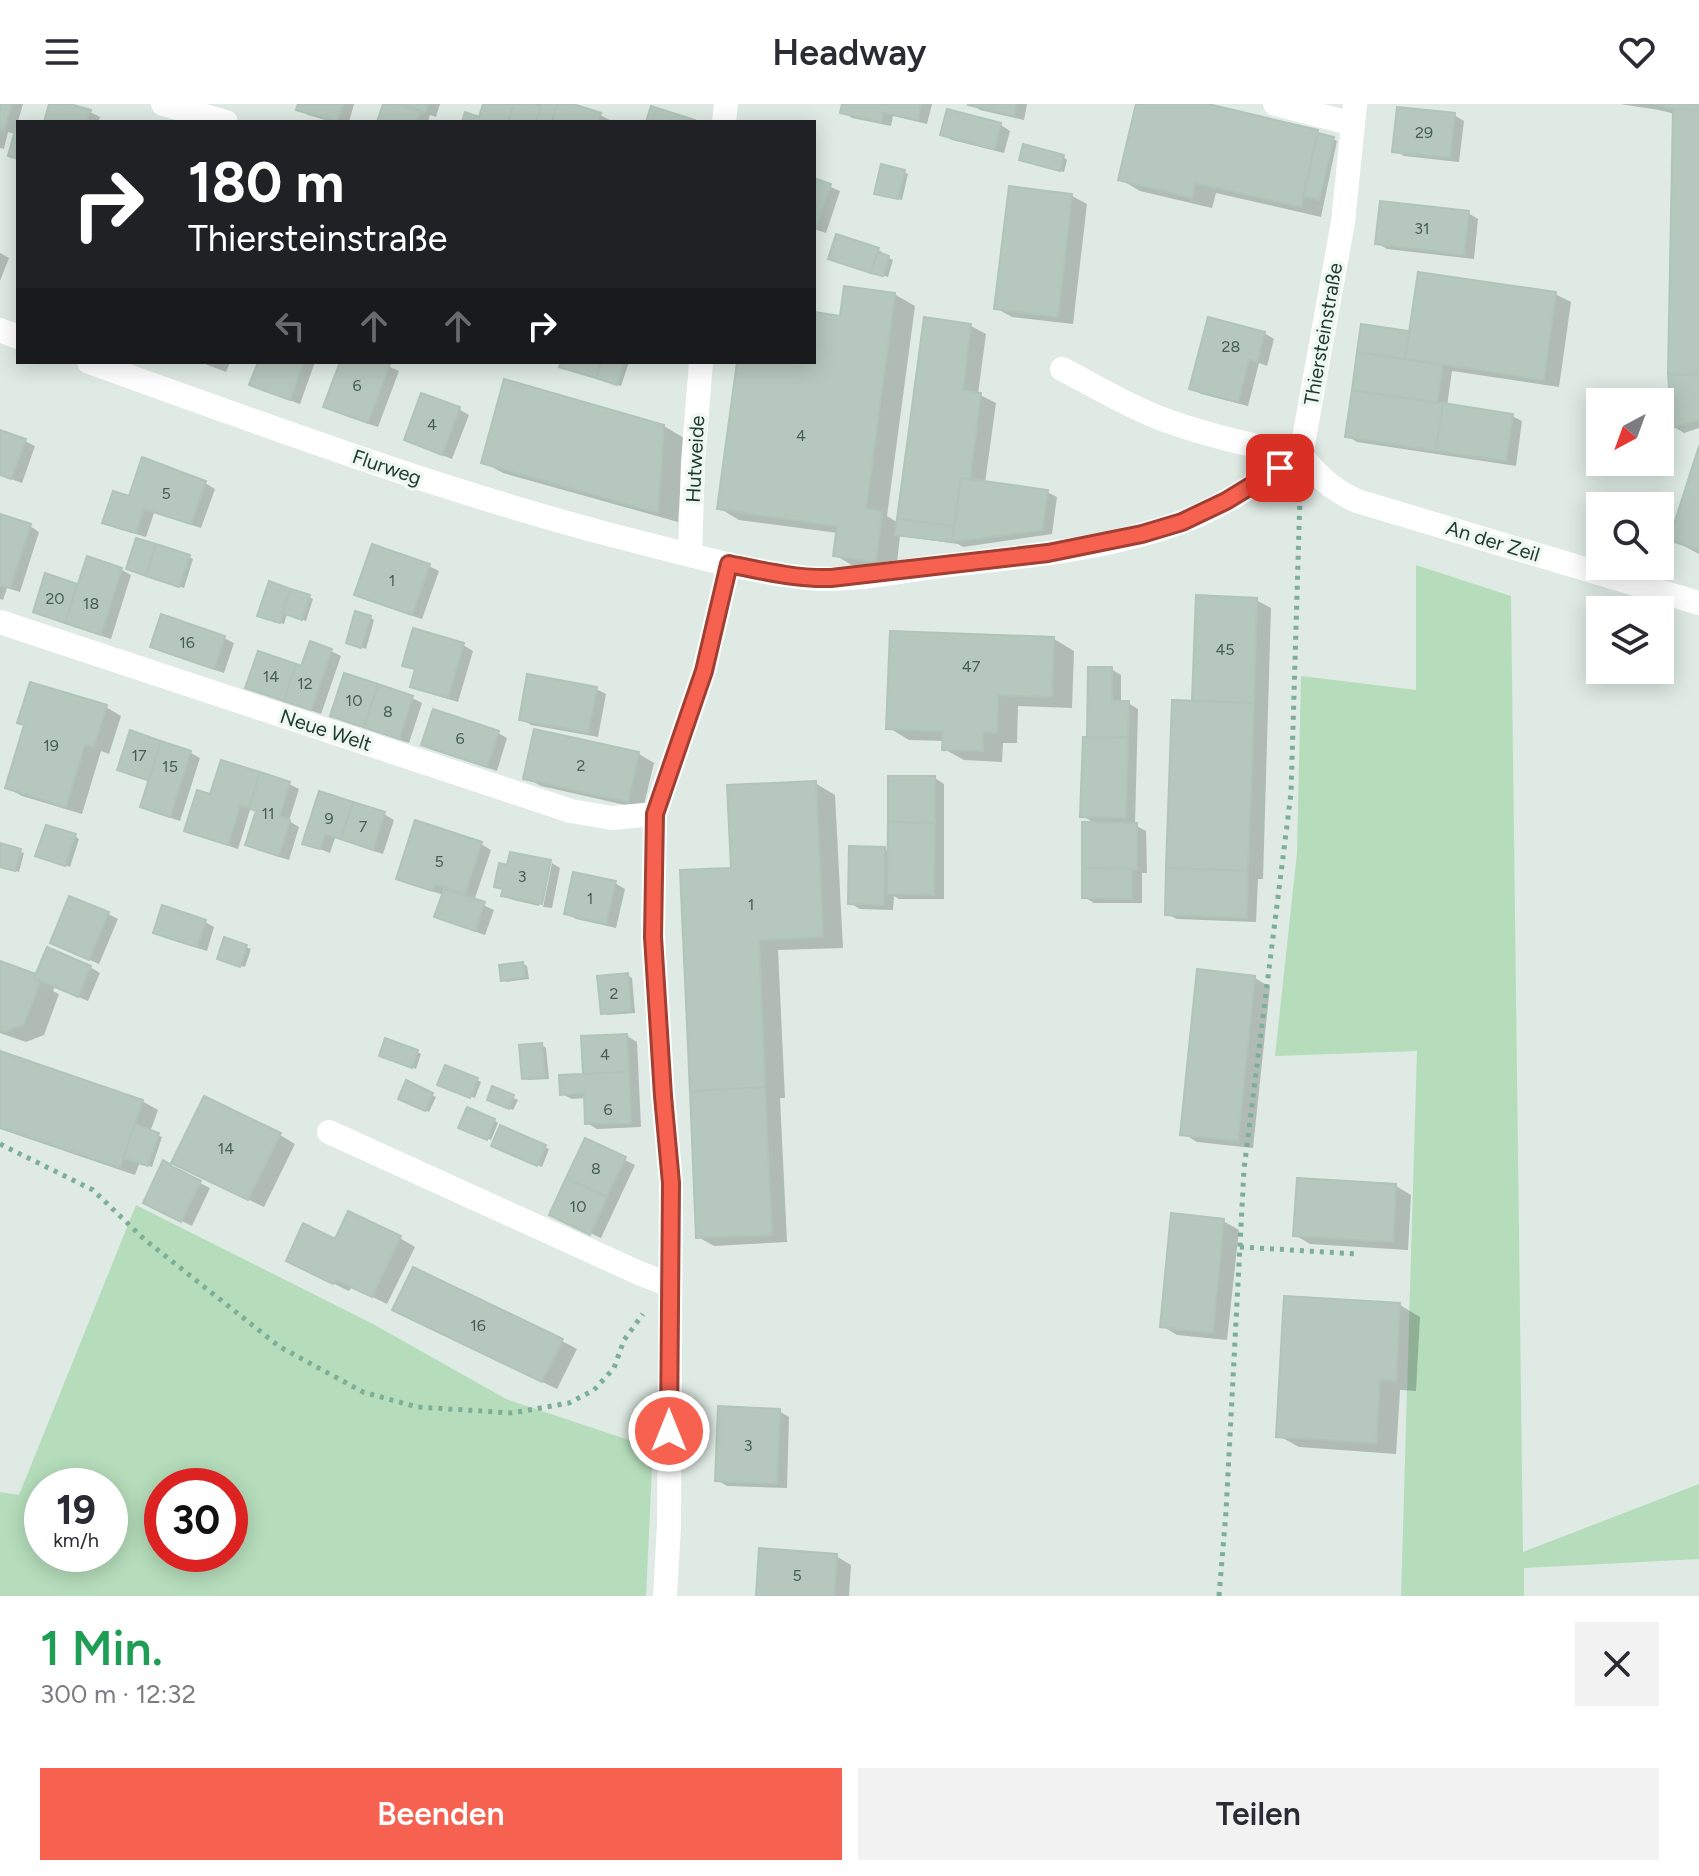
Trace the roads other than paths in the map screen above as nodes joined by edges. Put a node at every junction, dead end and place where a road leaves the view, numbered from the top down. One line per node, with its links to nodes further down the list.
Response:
1 (163, 104): 4 (street)
2 (1275, 104): 3 (street)
3 (1354, 114): 8 (street, Thiersteinstraße)
4 (219, 120)
5 (95, 364): 9 (street, Flurweg)
6 (701, 364): 9 (street, Hutweide)
7 (1062, 369): 8 (street)
8 (1301, 455): 10 (street); 11 (street, An der Zeil)
9 (690, 555): 10 (street)
10 (729, 564): 13 (street)
11 (1699, 603)
12 (0, 622): 13 (street, Neue Welt)
13 (655, 814): 15 (street)
14 (329, 1132): 15 (street)
15 (670, 1295): 16 (street)
16 (665, 1596)

